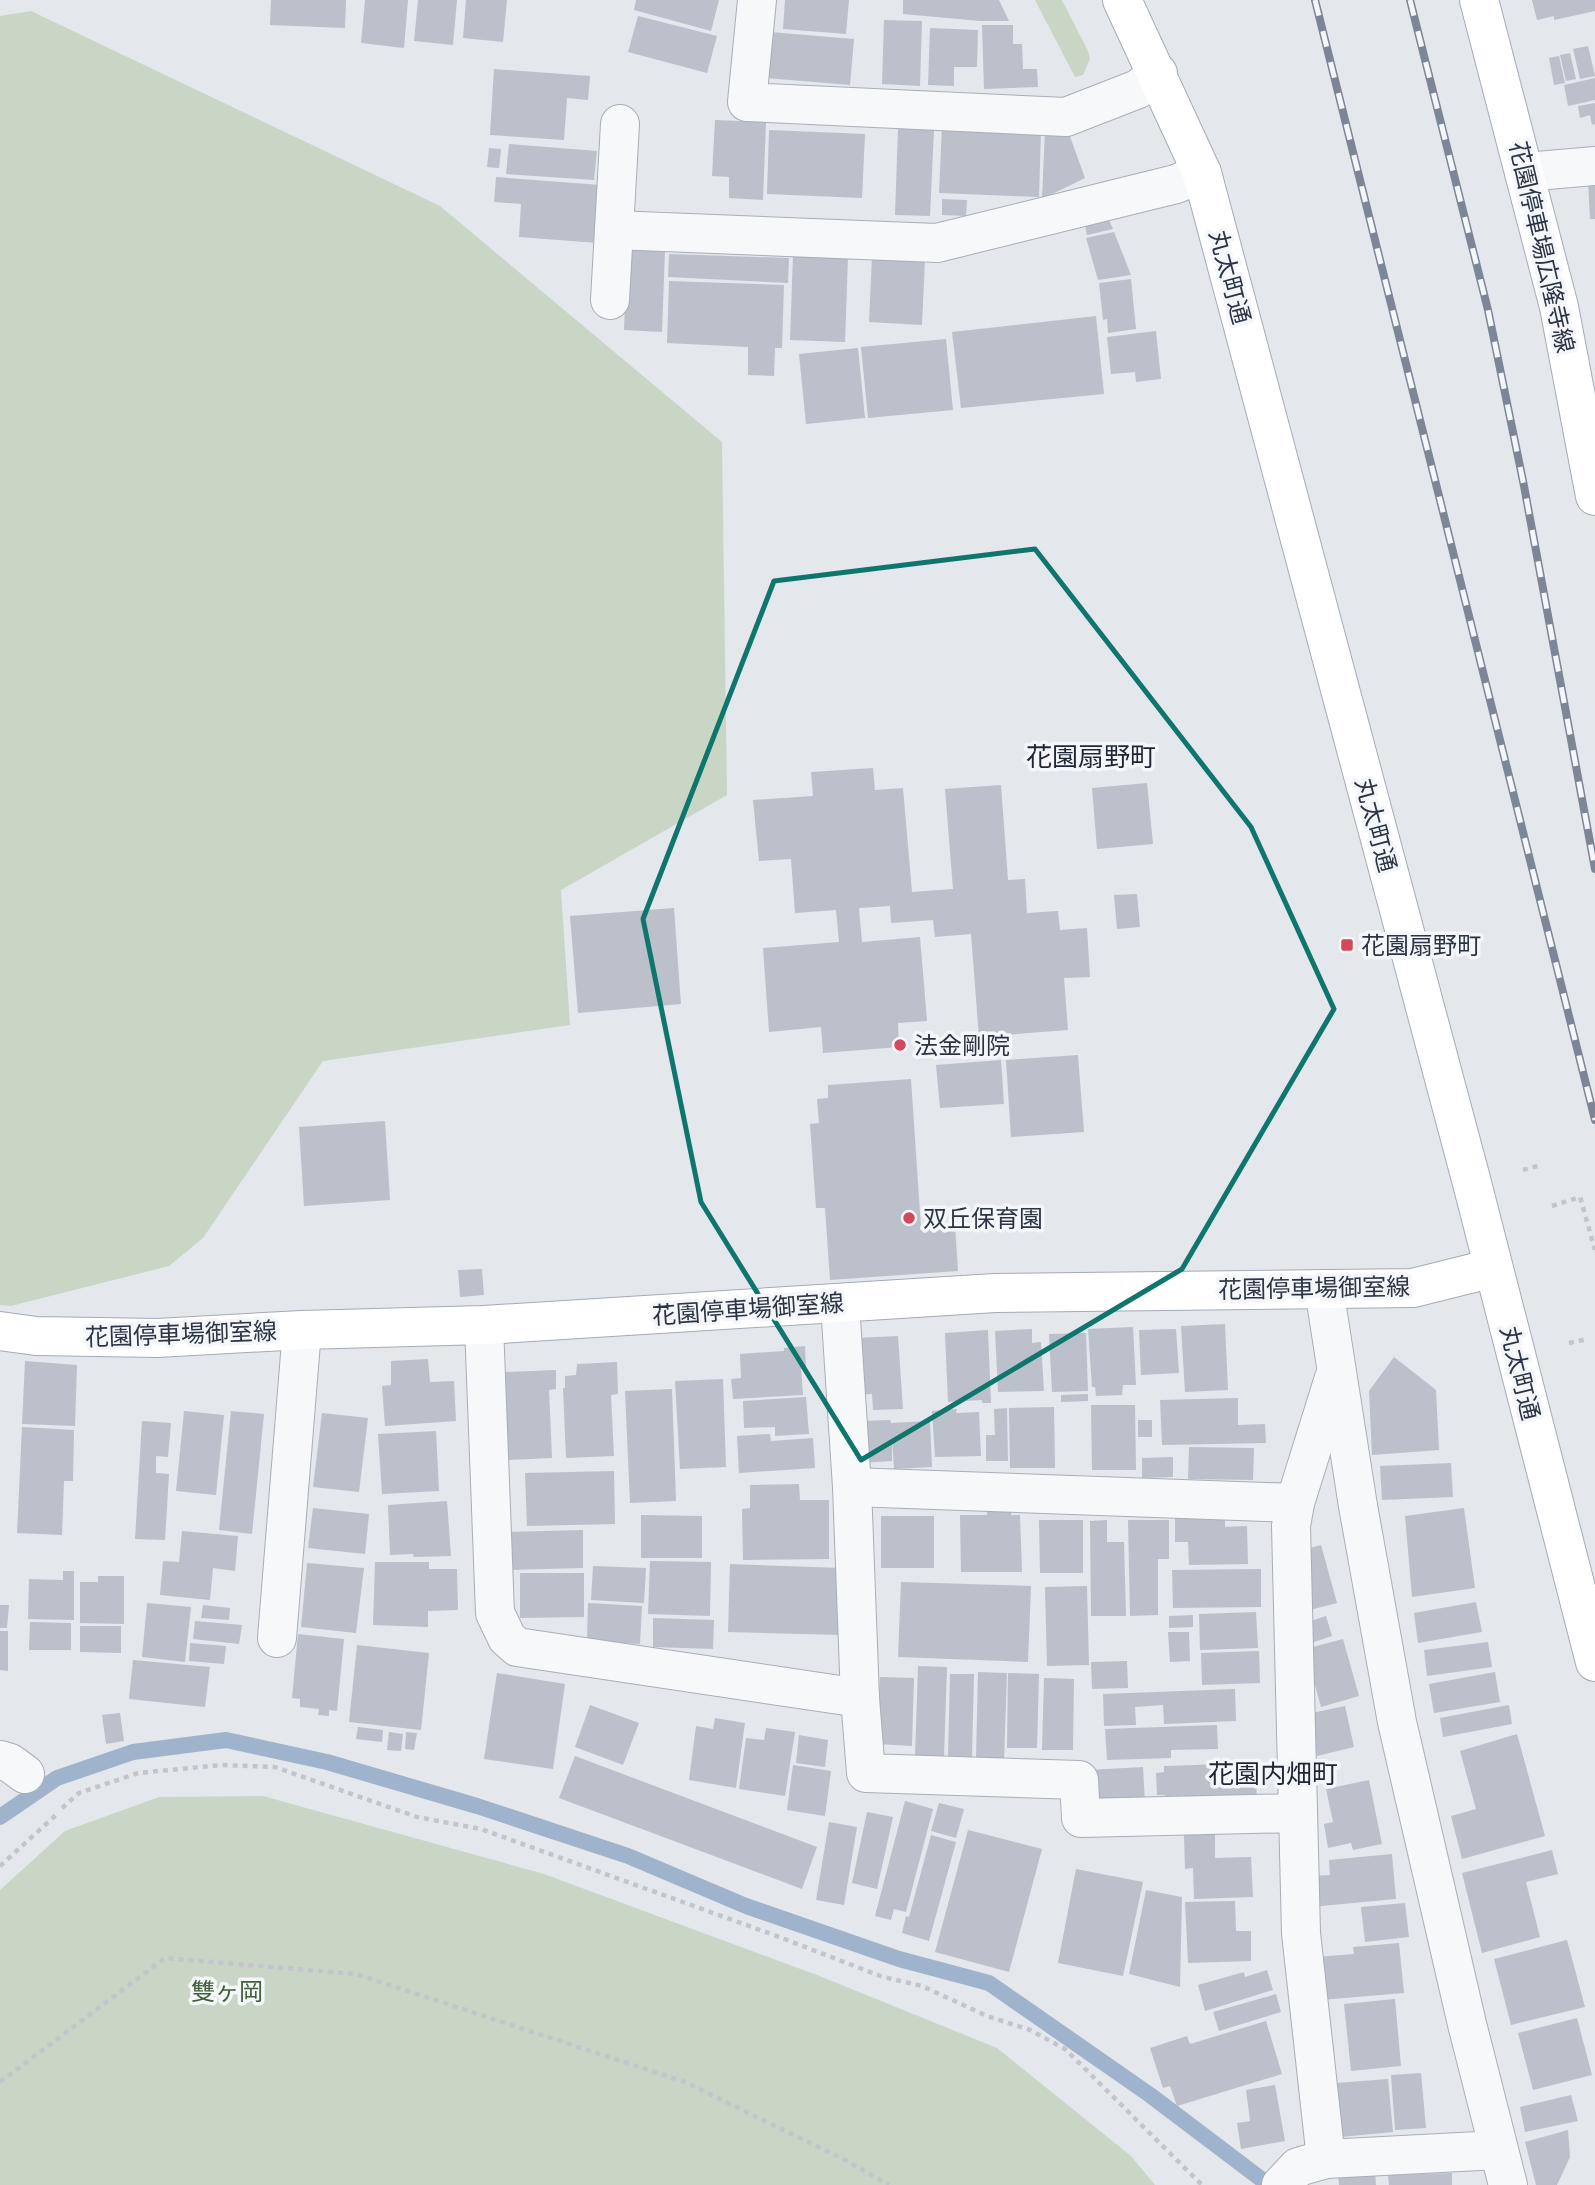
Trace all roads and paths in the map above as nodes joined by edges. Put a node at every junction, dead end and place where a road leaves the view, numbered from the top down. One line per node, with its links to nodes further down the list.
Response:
1 (757, 0): 4 (street)
2 (1122, 0): 4 (main road, 丸太町通)
3 (1479, 0): 7 (main road, 花園停車場広隆寺線)
4 (1158, 73): 8 (main road, 丸太町通)
5 (620, 124): 9 (street)
6 (1595, 166): 7 (street)
7 (1524, 172): 11 (main road, 花園停車場広隆寺線)
8 (1202, 173): 9 (street); 17 (main road, 丸太町通)
9 (614, 230): 10 (street)
10 (610, 300)
11 (1595, 496)
12 (1541, 1165): 13 (path)
13 (1523, 1170)
14 (1552, 1206): 15 (path)
15 (1592, 1230): 16 (path)
16 (1595, 1250)
17 (1493, 1269): 18 (main road, 花園停車場御室線); 29 (main road, 丸太町通)
18 (1324, 1289): 19 (main road, 花園停車場御室線); 25 (street)
19 (840, 1304): 20 (main road, 花園停車場御室線); 26 (street)
20 (484, 1325): 21 (main road, 花園停車場御室線); 30 (street)
21 (302, 1330): 22 (main road, 花園停車場御室線); 28 (street)
22 (0, 1331)
23 (1587, 1339): 24 (path)
24 (1569, 1343)
25 (1337, 1370): 27 (street); 35 (street)
26 (852, 1487): 27 (street); 30 (street)
27 (1296, 1503): 31 (street)
28 (277, 1638)
29 (1595, 1662)
30 (860, 1698): 31 (street)
31 (1298, 1813): 34 (street)
32 (0, 1866): 37 (path)
33 (0, 2082): 36 (path)
34 (1326, 2159): 35 (street); 38 (street)
35 (1503, 2167)
36 (889, 2185)
37 (1202, 2185)
38 (1281, 2185)

